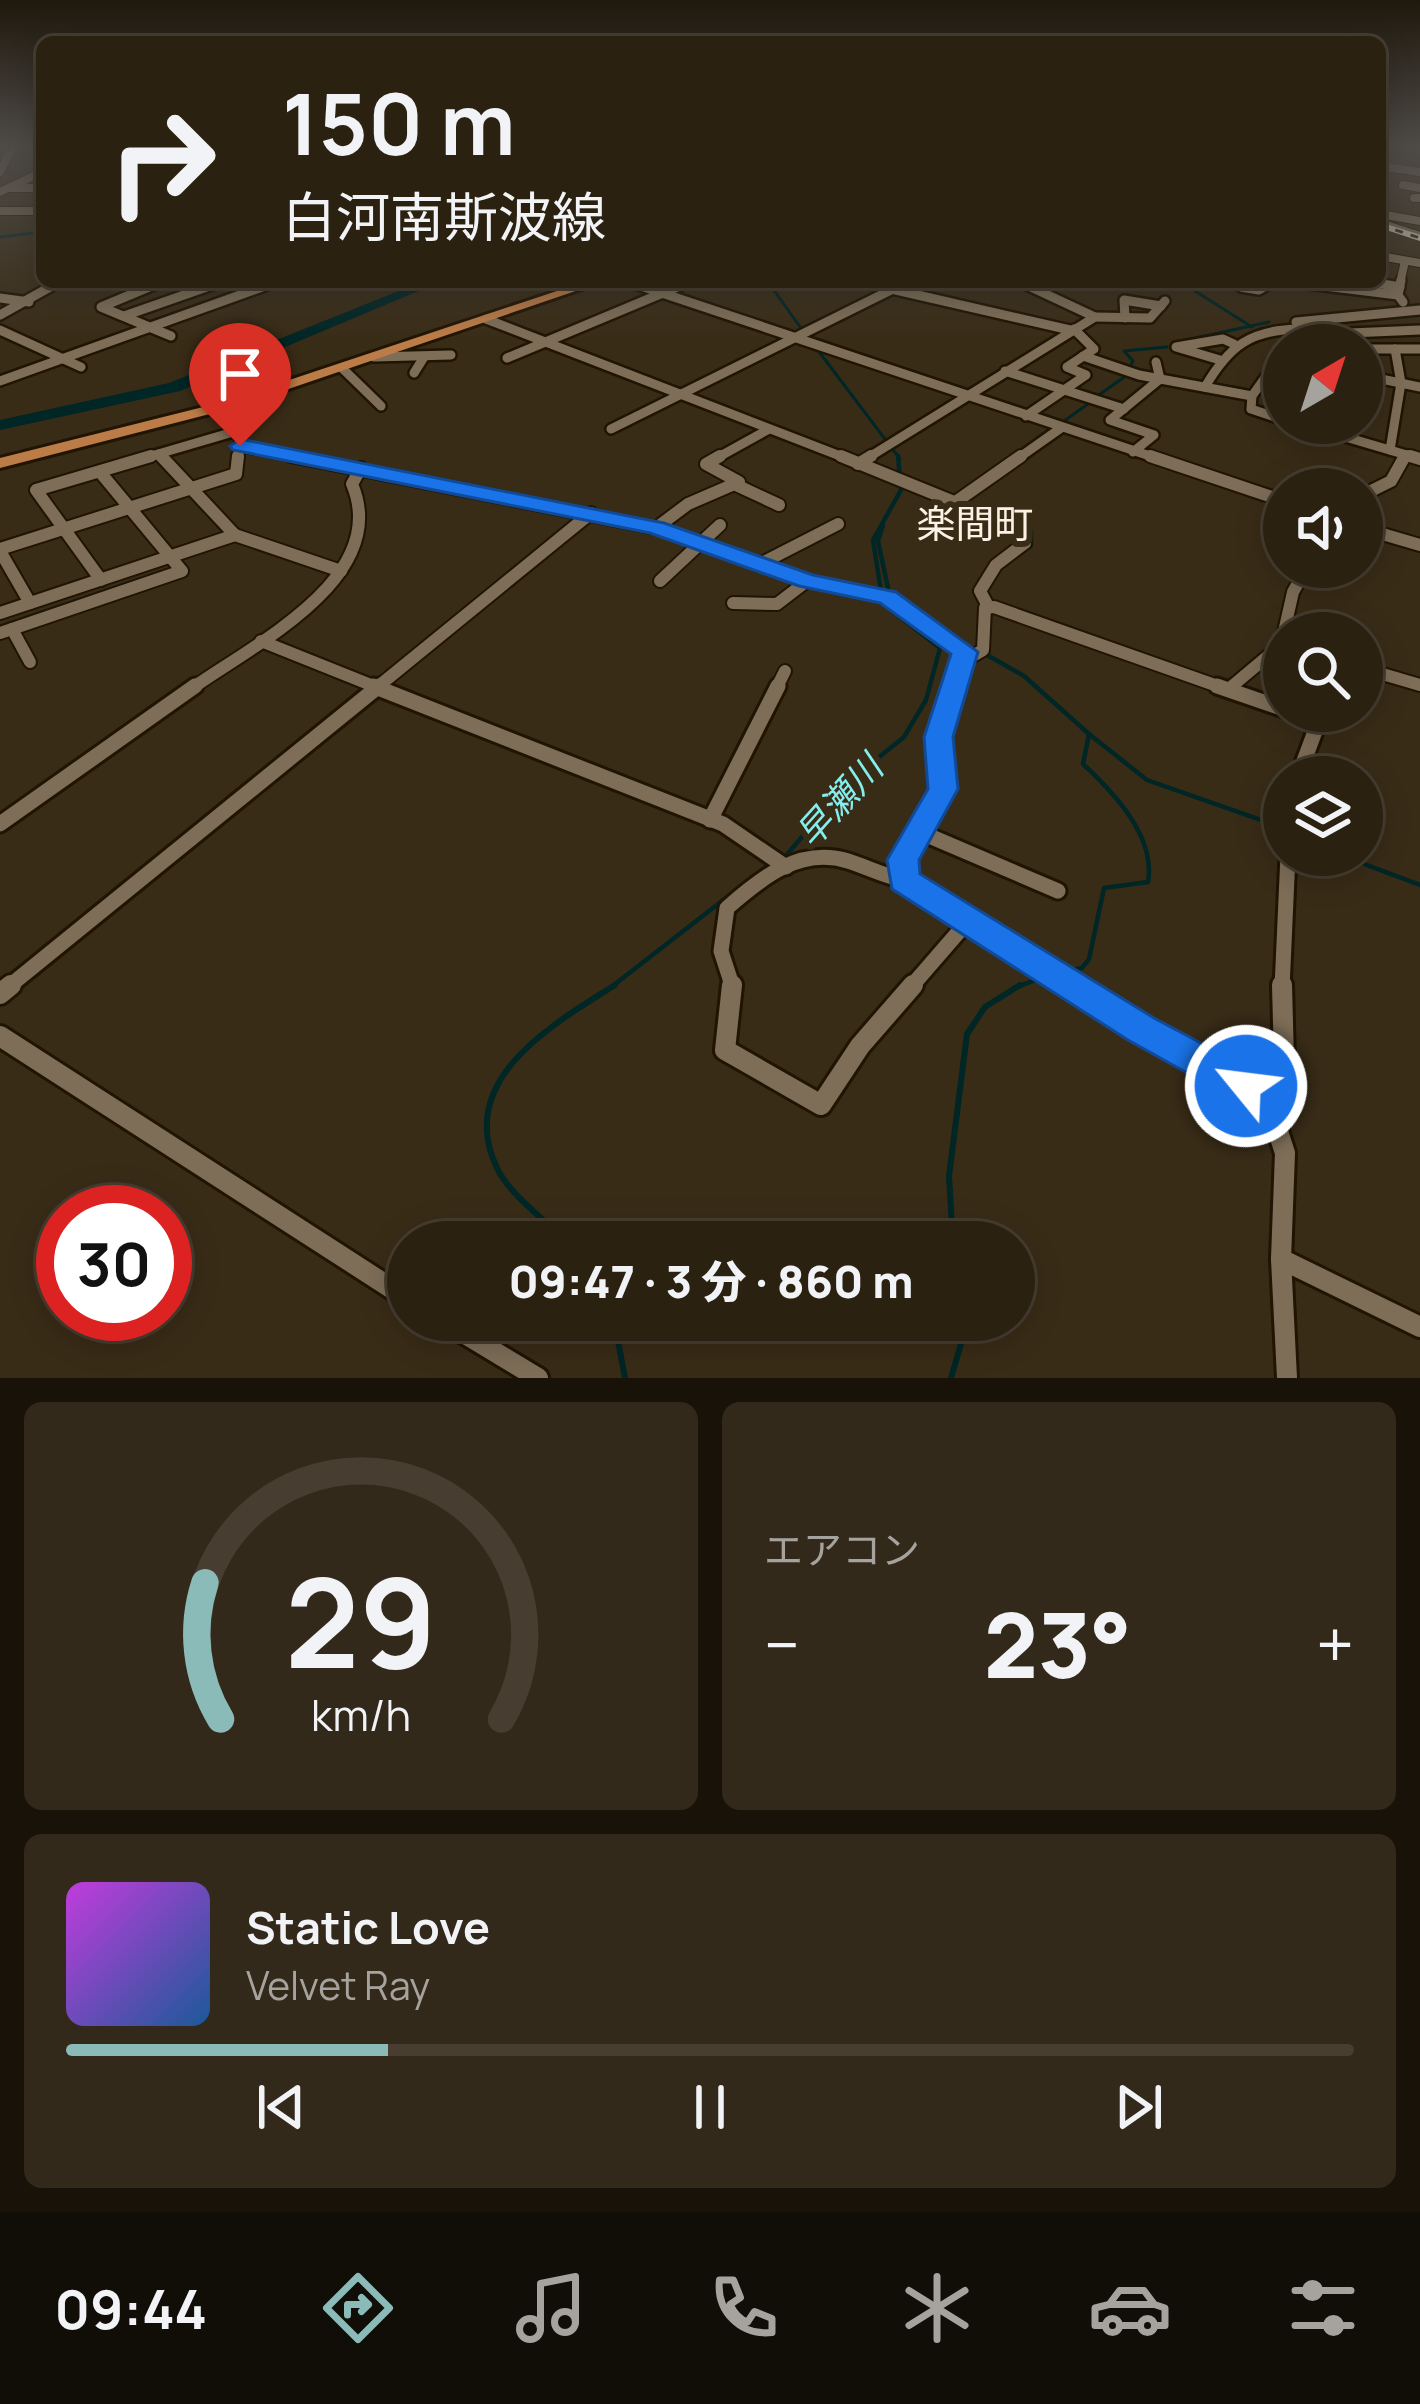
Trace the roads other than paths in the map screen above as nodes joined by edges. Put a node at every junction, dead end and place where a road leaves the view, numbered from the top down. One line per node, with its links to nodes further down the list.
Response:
1 (1386, 219): 2 (street)
2 (1420, 221)
3 (1386, 222): 4 (street)
4 (1420, 236)
5 (1386, 257): 6 (street)
6 (1405, 261): 7 (street); 20 (street)
7 (1420, 263)
8 (1386, 287): 20 (street)
9 (49, 288): 25 (street)
10 (147, 288): 28 (street)
11 (204, 288): 28 (street)
12 (259, 288): 35 (street)
13 (579, 288): 32 (main road)
14 (647, 288): 21 (street)
15 (674, 288): 21 (street)
16 (890, 288): 43 (street)
17 (903, 288): 37 (street)
18 (1034, 288): 23 (street)
19 (1363, 288): 20 (street)
20 (1399, 291): 26 (street)
21 (662, 293): 43 (street); 44 (street)
22 (0, 298): 25 (street)
23 (1050, 298): 24 (street); 29 (street)
24 (1082, 301)
25 (29, 302): 27 (street)
26 (1416, 310): 31 (street)
27 (0, 316)
28 (123, 316): 35 (street)
29 (1095, 317): 30 (street); 37 (street)
30 (1124, 318): 30 (street)
31 (1333, 319): 33 (street); 34 (street)
32 (486, 320): 44 (street); 52 (main road)
33 (1295, 324)
34 (1337, 324)
35 (150, 328): 42 (street); 54 (street)
36 (0, 330): 54 (street)
37 (1072, 330): 51 (street); 60 (street)
38 (1420, 330): 41 (street)
39 (1263, 331): 45 (street)
40 (1170, 334): 46 (street)
41 (1383, 335)
42 (171, 337)
43 (802, 337): 70 (street); 71 (street)
44 (545, 342): 55 (street); 70 (street)
45 (1234, 344): 46 (street); 56 (street)
46 (1180, 345): 56 (street)
47 (1420, 349): 49 (street)
48 (1383, 350): 49 (street)
49 (1395, 350): 66 (street)
50 (452, 355): 53 (street)
51 (1083, 356): 62 (street); 69 (street)
52 (374, 357): 53 (street); 59 (main road)
53 (424, 357): 61 (street)
54 (64, 358): 58 (street); 64 (street)
55 (507, 358)
56 (1220, 360): 67 (street)
57 (1156, 362): 62 (street)
58 (82, 367)
59 (342, 368): 73 (street); 74 (main road)
60 (1005, 371): 69 (street); 71 (street)
61 (414, 374)
62 (1160, 379): 67 (street); 75 (street)
63 (1383, 379): 66 (street)
64 (0, 381)
65 (1263, 381): 72 (street)
66 (1401, 383): 68 (street); 84 (street)
67 (1205, 387): 72 (street)
68 (1420, 387)
69 (1064, 390): 75 (street); 77 (street)
70 (680, 394): 79 (street); 80 (street)
71 (967, 396): 77 (street); 90 (street)
72 (1252, 396): 76 (street)
73 (381, 406)
74 (220, 407): 81 (street); 89 (main road)
75 (1124, 409): 85 (street)
76 (1263, 413)
77 (1026, 416): 78 (street)
78 (1061, 428): 85 (street); 97 (street)
79 (611, 429)
80 (769, 429): 90 (street); 93 (street)
81 (240, 430): 83 (street); 86 (street)
82 (1370, 444): 84 (street)
83 (240, 446): 91 (street); 95 (street)
84 (1390, 450): 87 (street)
85 (1133, 452): 96 (street)
86 (159, 454): 92 (street); 95 (street)
87 (1406, 455): 88 (street); 94 (street)
88 (1420, 459)
89 (0, 464)
90 (859, 464): 97 (street)
91 (361, 468): 100 (street); 112 (street)
92 (100, 472): 99 (street); 104 (street)
93 (734, 484): 98 (street); 103 (street)
94 (1383, 485)
95 (191, 490): 99 (street); 106 (street)
96 (1263, 494)
97 (957, 501): 118 (street)
98 (779, 505)
99 (132, 508): 104 (street); 110 (street)
100 (591, 513): 103 (street); 128 (street)
101 (838, 524): 111 (street)
102 (720, 525): 107 (street)
103 (656, 528): 107 (street)
104 (64, 529): 109 (street); 113 (street)
105 (1383, 534): 108 (street)
106 (235, 535): 110 (street); 112 (street)
107 (700, 542): 111 (street); 114 (street)
108 (1420, 545)
109 (0, 550): 116 (street)
110 (171, 559): 113 (street); 120 (street)
111 (758, 565): 115 (street)
112 (341, 571): 121 (street)
113 (100, 580): 116 (street)
114 (660, 580)
115 (807, 581): 117 (street); 122 (street)
116 (30, 603): 119 (street)
117 (733, 603)
118 (988, 606): 122 (street); 129 (street)
119 (0, 613)
120 (6, 631): 124 (street)
121 (261, 640): 128 (street); 132 (street)
122 (964, 661): 133 (street)
123 (1263, 661): 129 (street)
124 (30, 662)
125 (785, 671): 131 (street)
126 (1383, 674): 127 (street)
127 (1420, 685)
128 (377, 687): 131 (street); 139 (street)
129 (1231, 687): 130 (street)
130 (1263, 700)
131 (710, 820): 134 (street)
132 (0, 824)
133 (920, 832): 136 (street); 137 (street)
134 (780, 863): 136 (street); 138 (street)
135 (1286, 876): 141 (street)
136 (904, 880): 138 (street)
137 (1058, 891)
138 (968, 921): 141 (street)
139 (0, 994)
140 (0, 1036): 143 (street)
141 (1271, 1110): 142 (street)
142 (1282, 1259): 144 (street); 147 (street)
143 (387, 1285)
144 (1420, 1327)
145 (473, 1341): 146 (street)
146 (522, 1375)
147 (1287, 1378)

